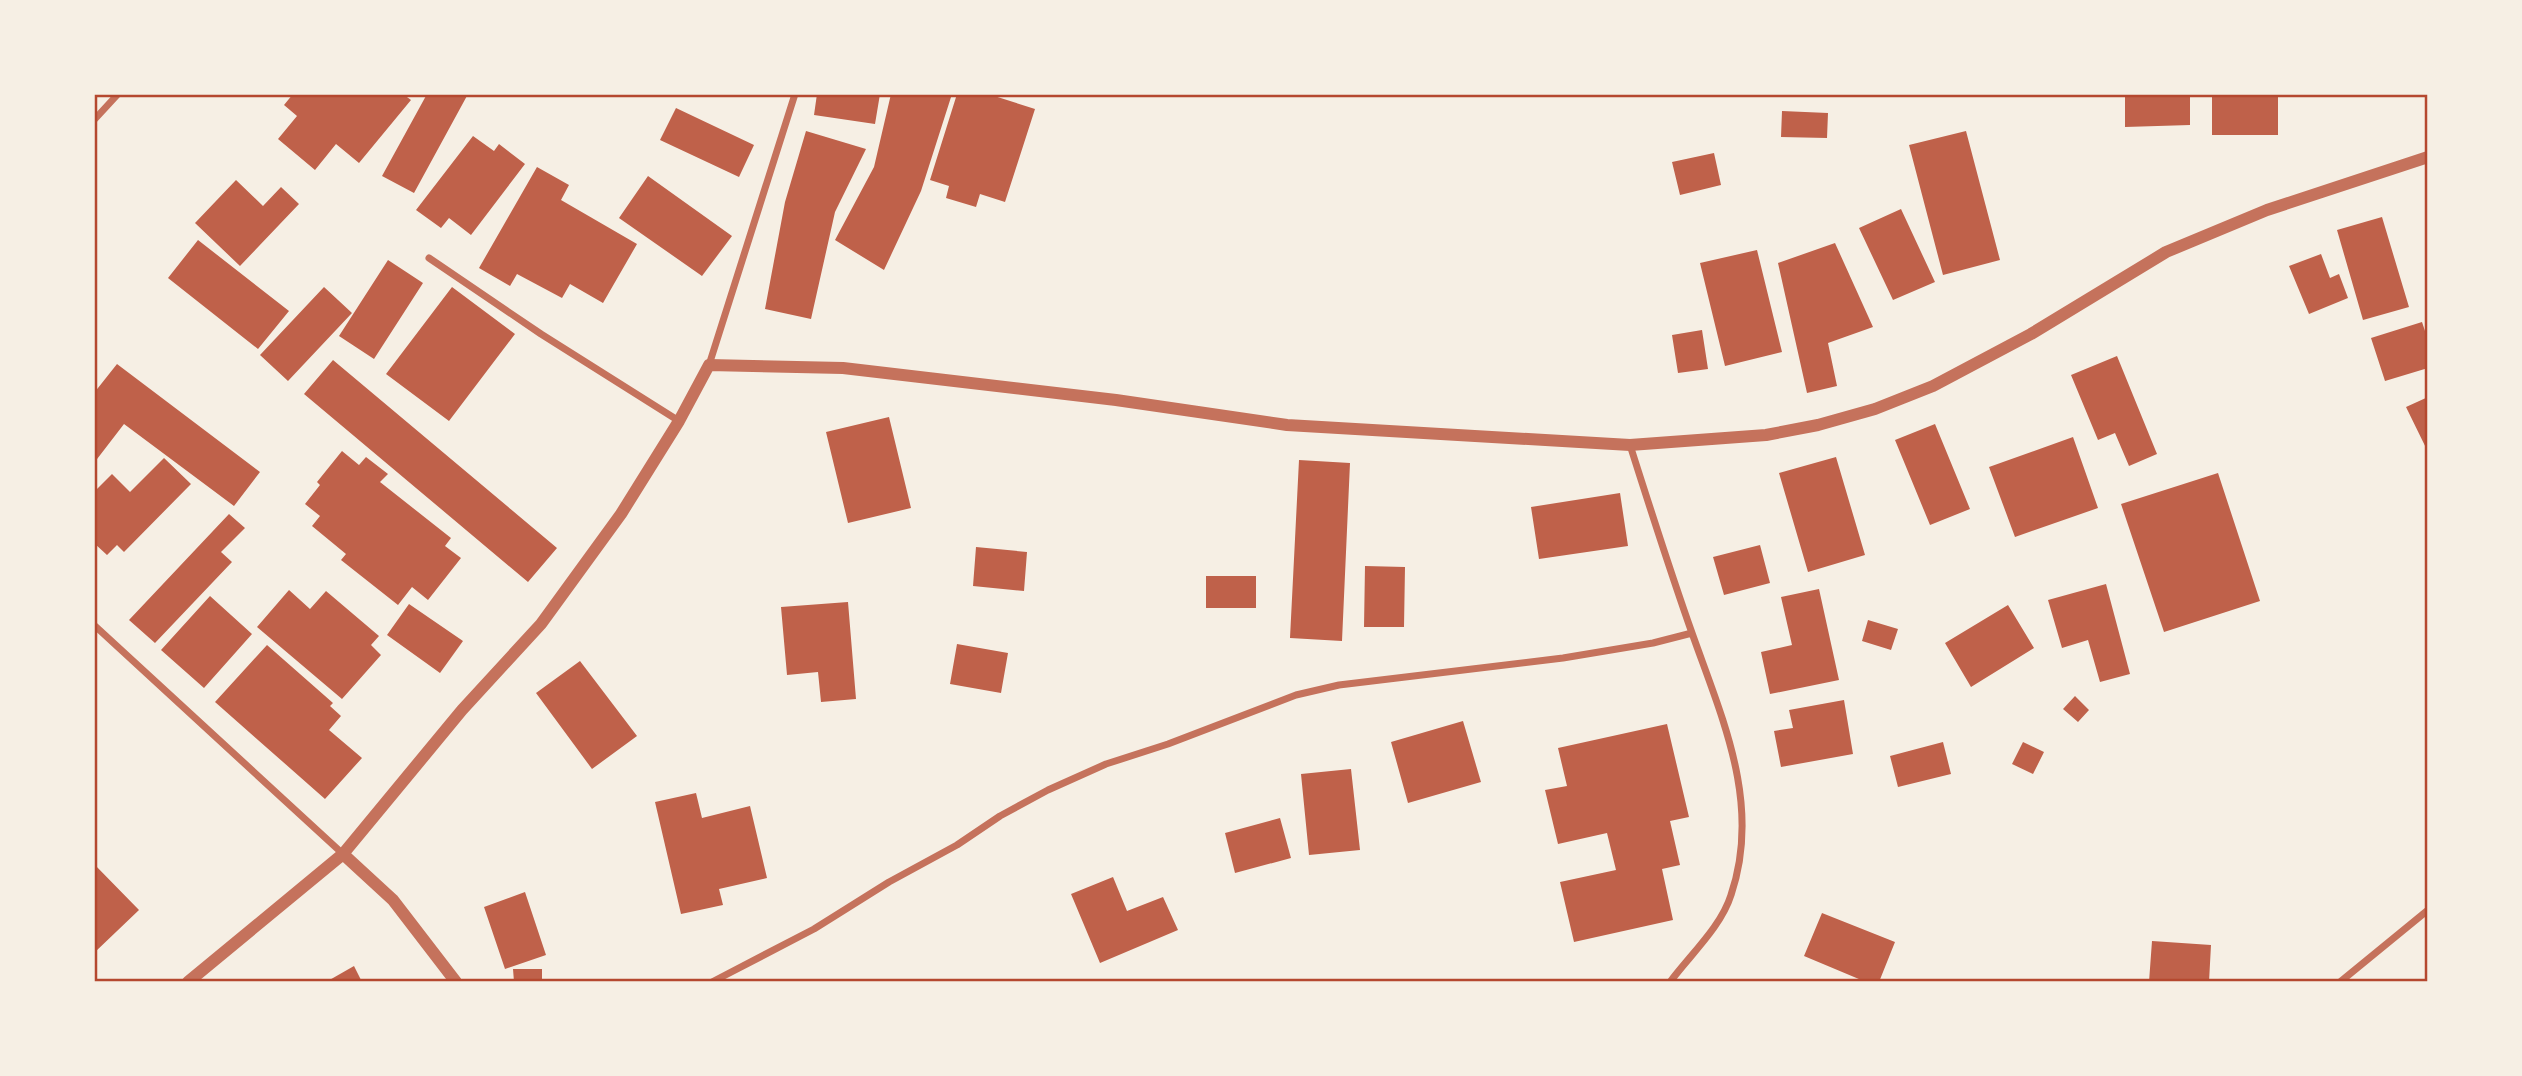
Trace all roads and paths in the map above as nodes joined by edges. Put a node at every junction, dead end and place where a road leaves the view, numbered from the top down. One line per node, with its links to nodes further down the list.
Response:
1 (118, 94): 3 (street)
2 (795, 94): 6 (street)
3 (94, 120)
4 (2427, 157): 8 (street)
5 (429, 258): 7 (street)
6 (709, 365): 7 (street); 8 (street)
7 (679, 421): 11 (street)
8 (1630, 445): 10 (street)
9 (94, 625): 11 (street)
10 (1692, 633): 15 (street); 16 (street)
11 (343, 854): 13 (street); 14 (street)
12 (2427, 911): 17 (street)
13 (188, 982)
14 (456, 982)
15 (712, 982)
16 (1670, 982)
17 (2340, 982)

